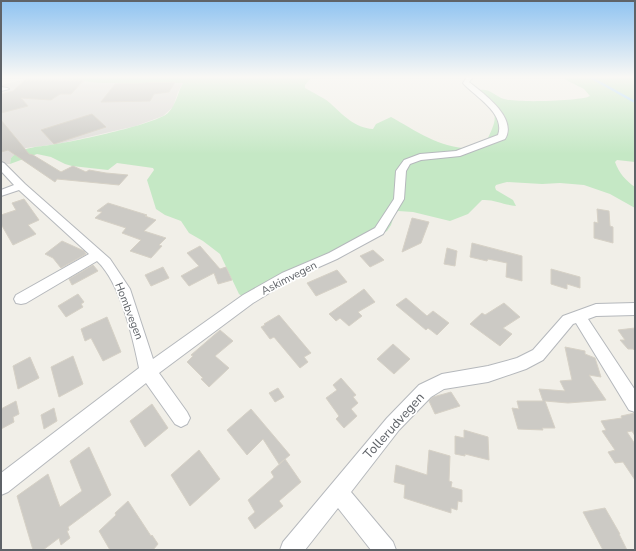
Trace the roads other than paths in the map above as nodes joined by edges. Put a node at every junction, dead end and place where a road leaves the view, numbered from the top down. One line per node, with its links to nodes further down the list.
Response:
1 (490, 103): 9 (street, Askimvegen)
2 (1, 165): 3 (street, Hombvegen)
3 (21, 186): 4 (street); 5 (street, Hombvegen)
4 (1, 193)
5 (98, 255): 6 (street); 9 (street, Hombvegen)
6 (21, 299)
7 (635, 310): 8 (street, Tollerudvegen)
8 (579, 316): 10 (street); 13 (street, Tollerudvegen)
9 (148, 372): 11 (street, Hombvegen); 12 (street, Askimvegen)
10 (635, 404)
11 (181, 418)
12 (1, 484)
13 (338, 492): 14 (street, Tollerudvegen); 15 (street)
14 (291, 550)
15 (385, 550)

